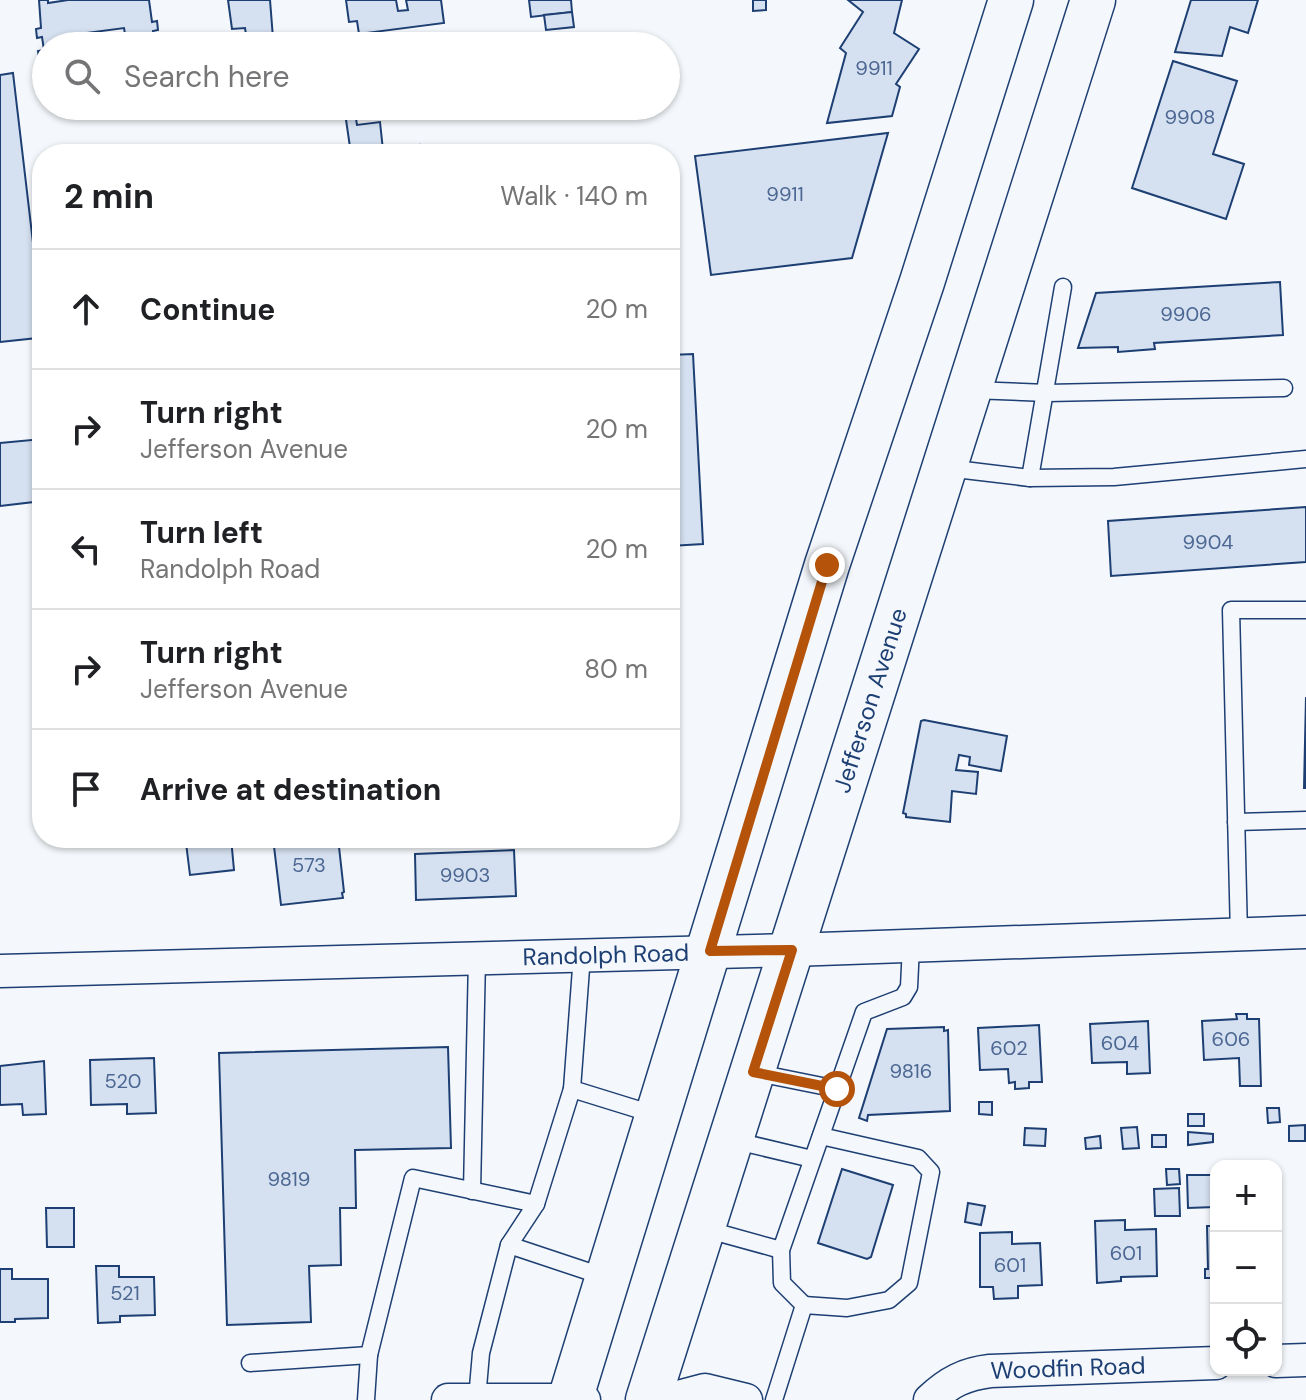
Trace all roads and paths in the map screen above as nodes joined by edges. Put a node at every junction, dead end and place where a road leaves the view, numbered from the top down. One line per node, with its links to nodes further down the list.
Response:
1 (1011, 0): 17 (main road)
2 (1093, 0): 5 (main road, Jefferson Avenue)
3 (1063, 287): 6 (lane)
4 (1284, 388): 6 (lane)
5 (970, 390): 6 (lane); 8 (main road, Jefferson Avenue)
6 (1047, 393): 9 (lane)
7 (1306, 459): 9 (lane)
8 (945, 468): 9 (lane); 16 (main road, Jefferson Avenue)
9 (1030, 478)
10 (1306, 610): 12 (lane)
11 (1306, 820): 12 (lane)
12 (1236, 822): 14 (lane)
13 (1306, 932): 14 (street, Randolph Road)
14 (1239, 935): 15 (street, Randolph Road)
15 (911, 946): 16 (street, Randolph Road); 23 (lane)
16 (792, 950): 17 (street, Randolph Road); 21 (main road, Jefferson Avenue)
17 (710, 951): 18 (street, Randolph Road); 24 (main road)
18 (582, 955): 19 (street, Randolph Road); 22 (lane)
19 (477, 958): 20 (street, Randolph Road); 28 (lane)
20 (0, 971)
21 (753, 1072): 23 (lane); 26 (main road, Jefferson Avenue)
22 (572, 1089): 24 (lane); 29 (lane)
23 (837, 1089): 25 (lane)
24 (658, 1115): 33 (main road)
25 (821, 1136): 27 (lane); 34 (lane)
26 (731, 1139): 27 (lane); 30 (main road, Jefferson Avenue)
27 (812, 1159): 32 (lane)
28 (472, 1191): 29 (lane); 35 (lane)
29 (536, 1204): 31 (lane)
30 (703, 1228): 32 (lane); 44 (main road, Jefferson Avenue)
31 (509, 1245): 33 (lane); 40 (lane)
32 (781, 1250): 34 (lane)
33 (607, 1278): 43 (main road)
34 (804, 1305): 47 (lane)
35 (369, 1355): 38 (lane); 41 (lane)
36 (1306, 1360): 37 (street)
37 (1282, 1361)
38 (250, 1363)
39 (1210, 1363): 48 (street, Woodfin Road)
40 (477, 1399): 42 (street); 43 (street)
41 (366, 1400)
42 (448, 1400)
43 (575, 1400)
44 (648, 1400)
45 (667, 1400): 46 (street)
46 (746, 1400)
47 (774, 1400)
48 (930, 1400)

